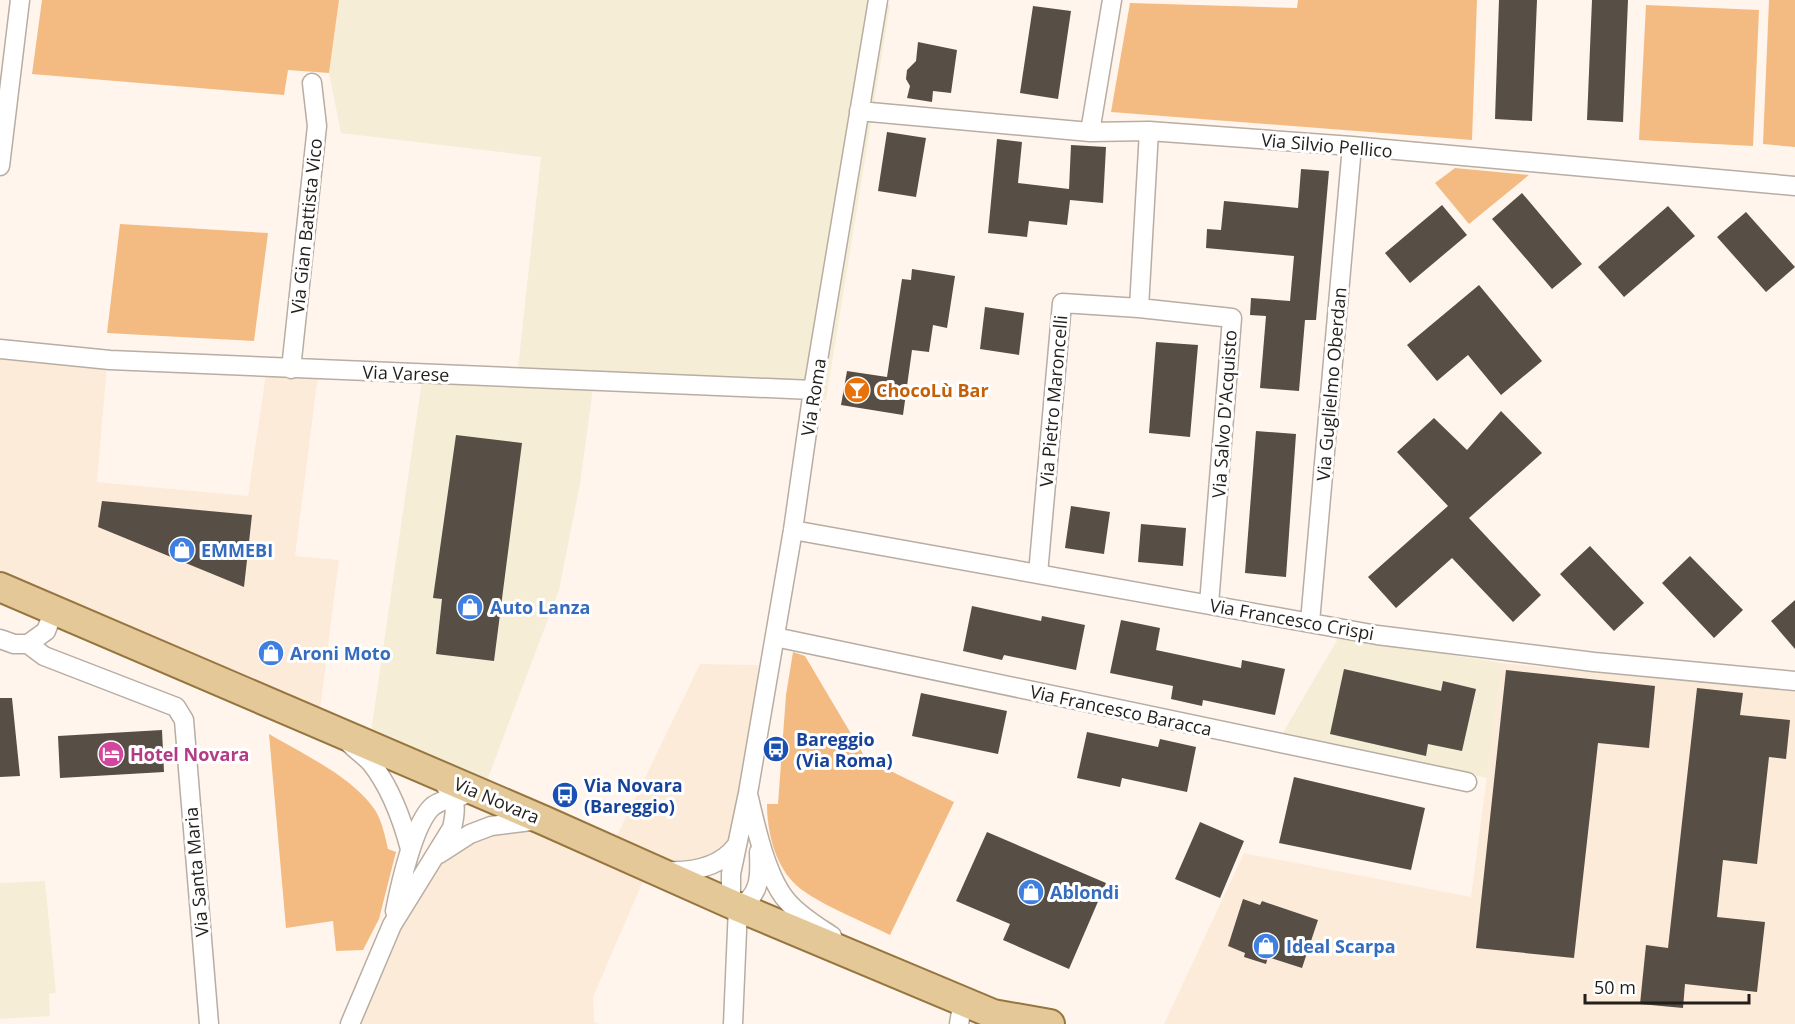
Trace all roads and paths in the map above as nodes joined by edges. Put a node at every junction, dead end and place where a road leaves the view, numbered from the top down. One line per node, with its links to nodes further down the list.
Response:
1 (20, 0): 9 (street)
2 (878, 0): 5 (street, Via Roma)
3 (1112, 0): 7 (street)
4 (312, 83): 13 (street, Via Gian Battista Vico)
5 (859, 111): 7 (street, Via Silvio Pellico); 14 (street, Via Roma)
6 (1149, 131): 7 (street, Via Silvio Pellico); 8 (street, Via Silvio Pellico); 11 (street)
7 (1090, 132)
8 (1352, 146): 10 (street, Via Silvio Pellico); 20 (street, Via Guglielmo Oberdan)
9 (0, 166)
10 (1795, 186)
11 (1139, 308): 16 (street, Via Pietro Maroncelli); 18 (street, Via Salvo D'Acquisto)
12 (0, 349): 13 (street, Via Varese)
13 (291, 369): 14 (street, Via Varese)
14 (813, 390): 15 (street, Via Roma)
15 (793, 530): 16 (street, Via Francesco Crispi); 21 (street, Via Roma)
16 (1038, 574): 18 (street, Via Francesco Crispi)
17 (0, 587): 19 (main road, Via Novara)
18 (1209, 604): 20 (street, Via Francesco Crispi)
19 (54, 610): 23 (street); 25 (main road, Via Novara)
20 (1310, 622): 24 (street, Via Francesco Crispi)
21 (775, 637): 26 (street, Via Francesco Baracca); 28 (street, Via Roma)
22 (0, 639): 23 (street)
23 (28, 644): 40 (street, Via Santa Maria)
24 (1795, 681)
25 (337, 732): 27 (main road, Via Novara); 32 (street)
26 (1467, 782)
27 (457, 788): 29 (main road, Via Novara); 32 (street); 33 (street)
28 (748, 793): 30 (street); 31 (street, Via Roma)
29 (543, 820): 33 (street); 34 (main road, Via Novara)
30 (758, 833): 35 (street); 37 (street)
31 (736, 846): 34 (street); 35 (street, Via Roma)
32 (411, 849): 36 (street)
33 (435, 857): 36 (street)
34 (654, 870): 35 (main road, Via Novara)
35 (738, 907): 37 (main road, Via Novara); 42 (street, Via Roma)
36 (392, 925): 41 (street)
37 (858, 956): 38 (main road, Via Novara)
38 (961, 1012): 39 (main road, Via Novara)
39 (1001, 1019): 43 (main road, Via Novara)
40 (208, 1024)
41 (350, 1024)
42 (733, 1024)
43 (1050, 1024)

